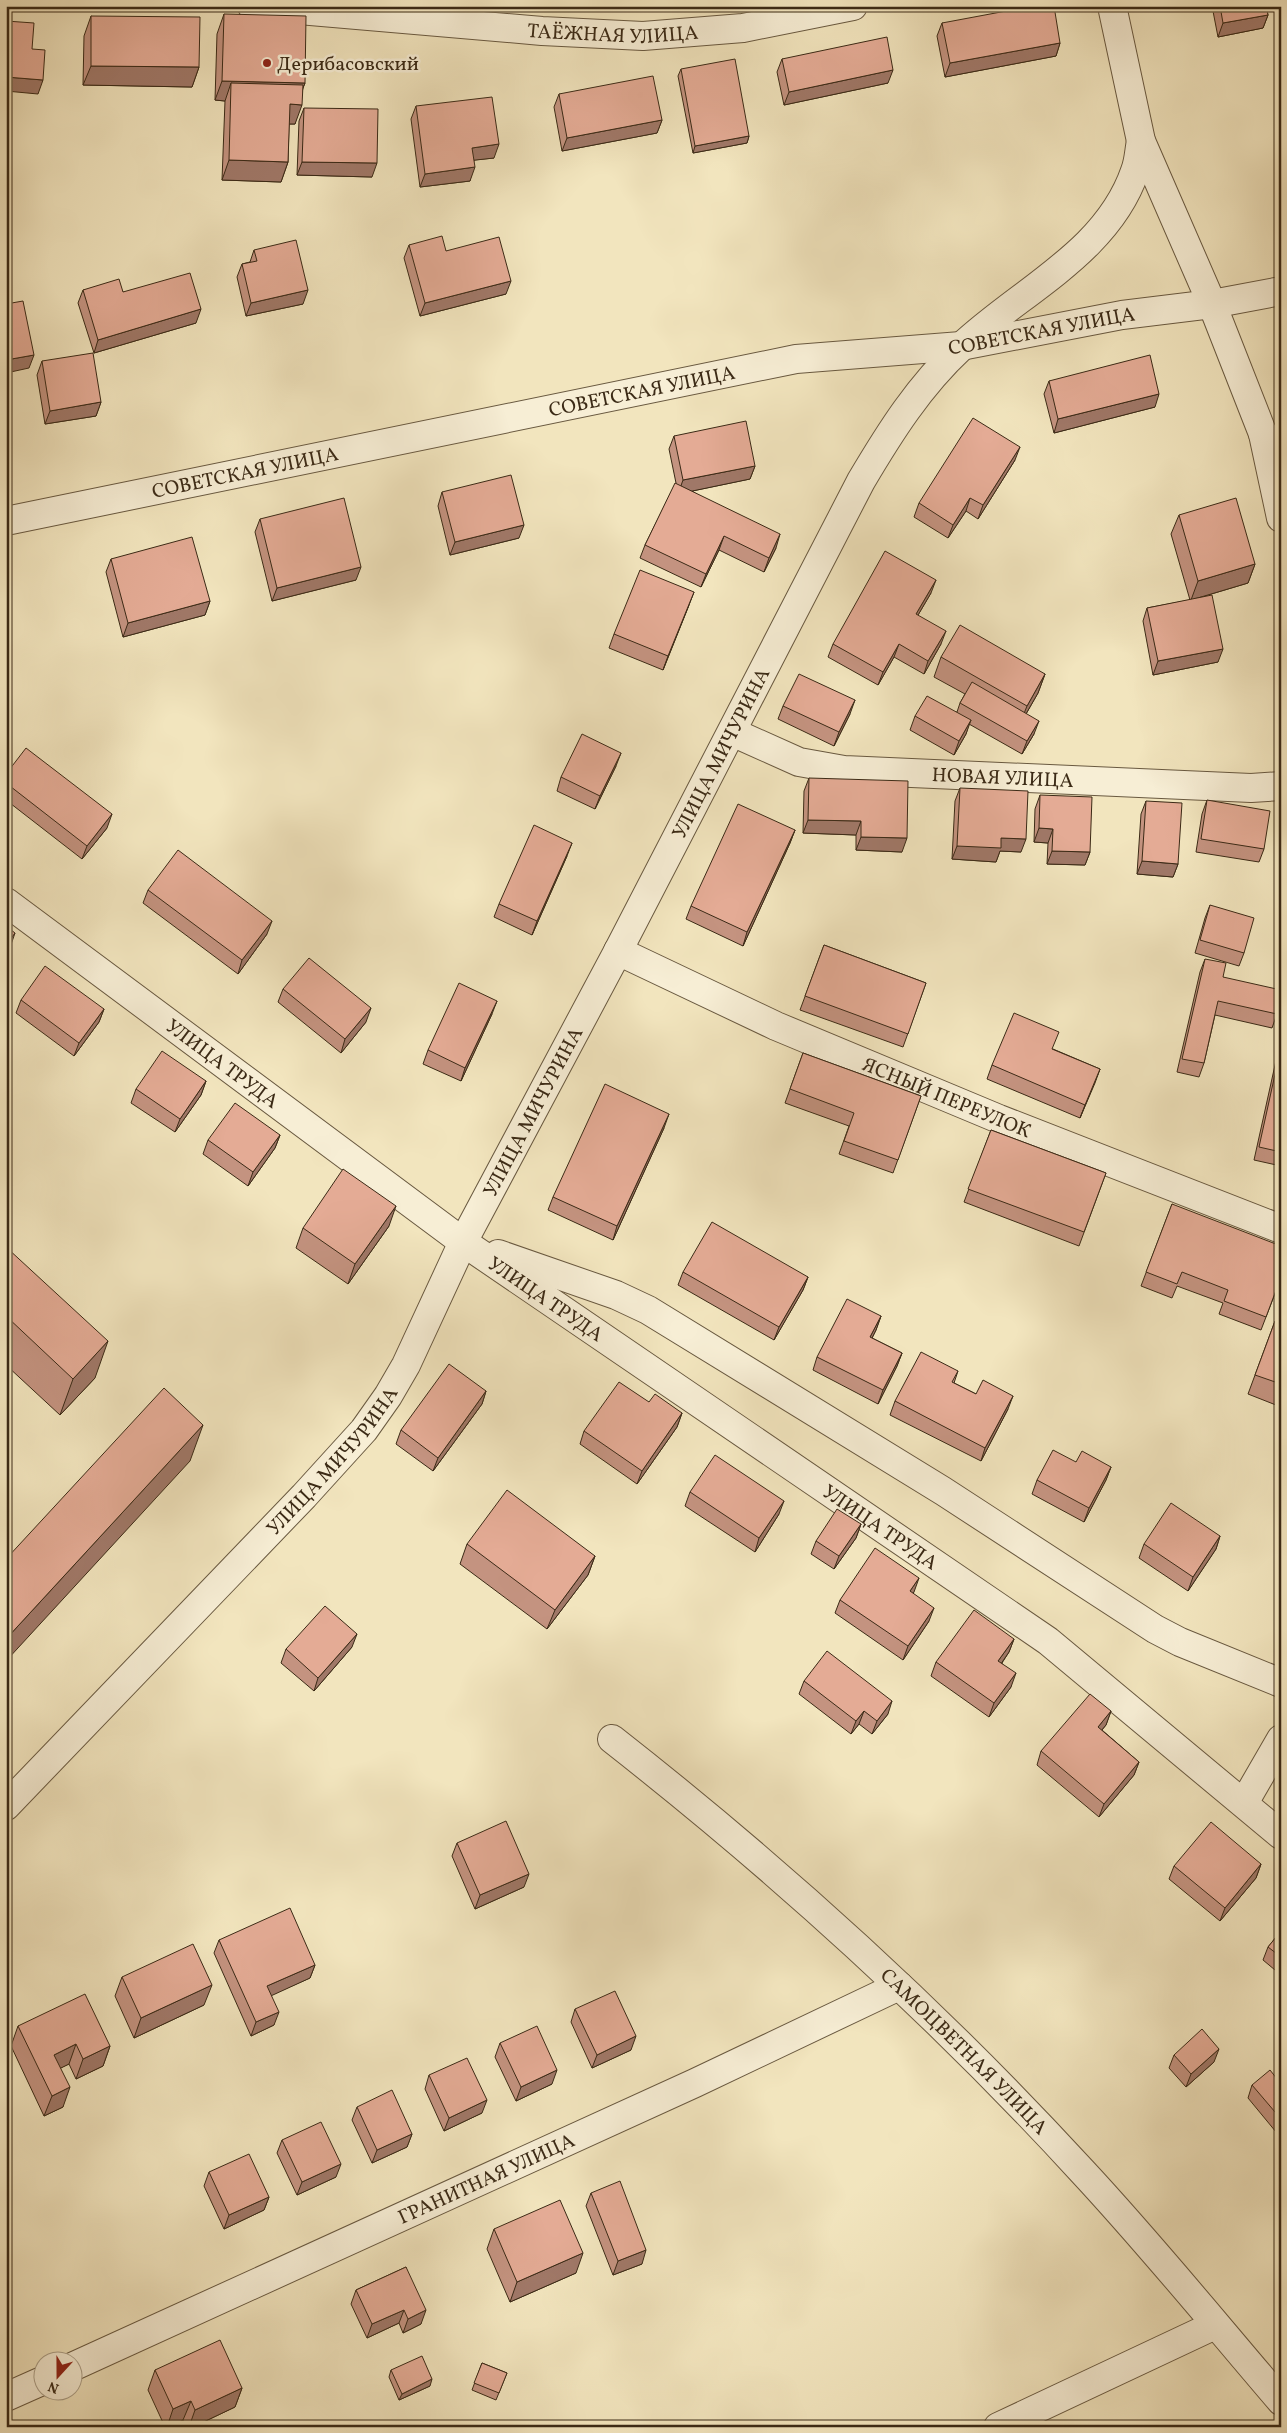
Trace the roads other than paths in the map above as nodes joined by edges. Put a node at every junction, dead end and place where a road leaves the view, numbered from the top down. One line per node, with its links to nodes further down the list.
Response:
1 (252, 6): 2 (street, ТАЁЖНАЯ УЛИЦА)
2 (853, 6)
3 (1112, 6): 4 (street)
4 (1141, 141): 6 (street); 7 (street, УЛИЦА МИЧУРИНА)
5 (1281, 290): 6 (street, СОВЕТСКАЯ УЛИЦА)
6 (1212, 304): 7 (street, СОВЕТСКАЯ УЛИЦА); 8 (street)
7 (962, 346): 10 (street, СОВЕТСКАЯ УЛИЦА); 11 (street, УЛИЦА МИЧУРИНА)
8 (1272, 440): 9 (street)
9 (1281, 518)
10 (6, 521)
11 (732, 732): 12 (street, НОВАЯ УЛИЦА); 14 (street, УЛИЦА МИЧУРИНА)
12 (1281, 786)
13 (6, 902): 16 (street, УЛИЦА ТРУДА)
14 (618, 951): 15 (street, ЯСНЫЙ ПЕРЕУЛОК); 16 (street, УЛИЦА МИЧУРИНА)
15 (1281, 1229)
16 (463, 1242): 17 (street, УЛИЦА ТРУДА); 20 (street, УЛИЦА ТРУДА); 21 (street, УЛИЦА МИЧУРИНА)
17 (1281, 1683)
18 (612, 1739): 23 (street, САМОЦВЕТНАЯ УЛИЦА)
19 (1281, 1739): 20 (street)
20 (1244, 1803): 22 (street, УЛИЦА ТРУДА)
21 (6, 1806)
22 (1281, 1835)
23 (898, 1986): 24 (street, САМОЦВЕТНАЯ УЛИЦА); 25 (street, ГРАНИТНАЯ УЛИЦА)
24 (1215, 2325): 28 (street, САМОЦВЕТНАЯ УЛИЦА); 29 (street)
25 (82, 2362)
26 (32, 2385): 27 (street)
27 (6, 2397)
28 (1281, 2401)
29 (998, 2427)

